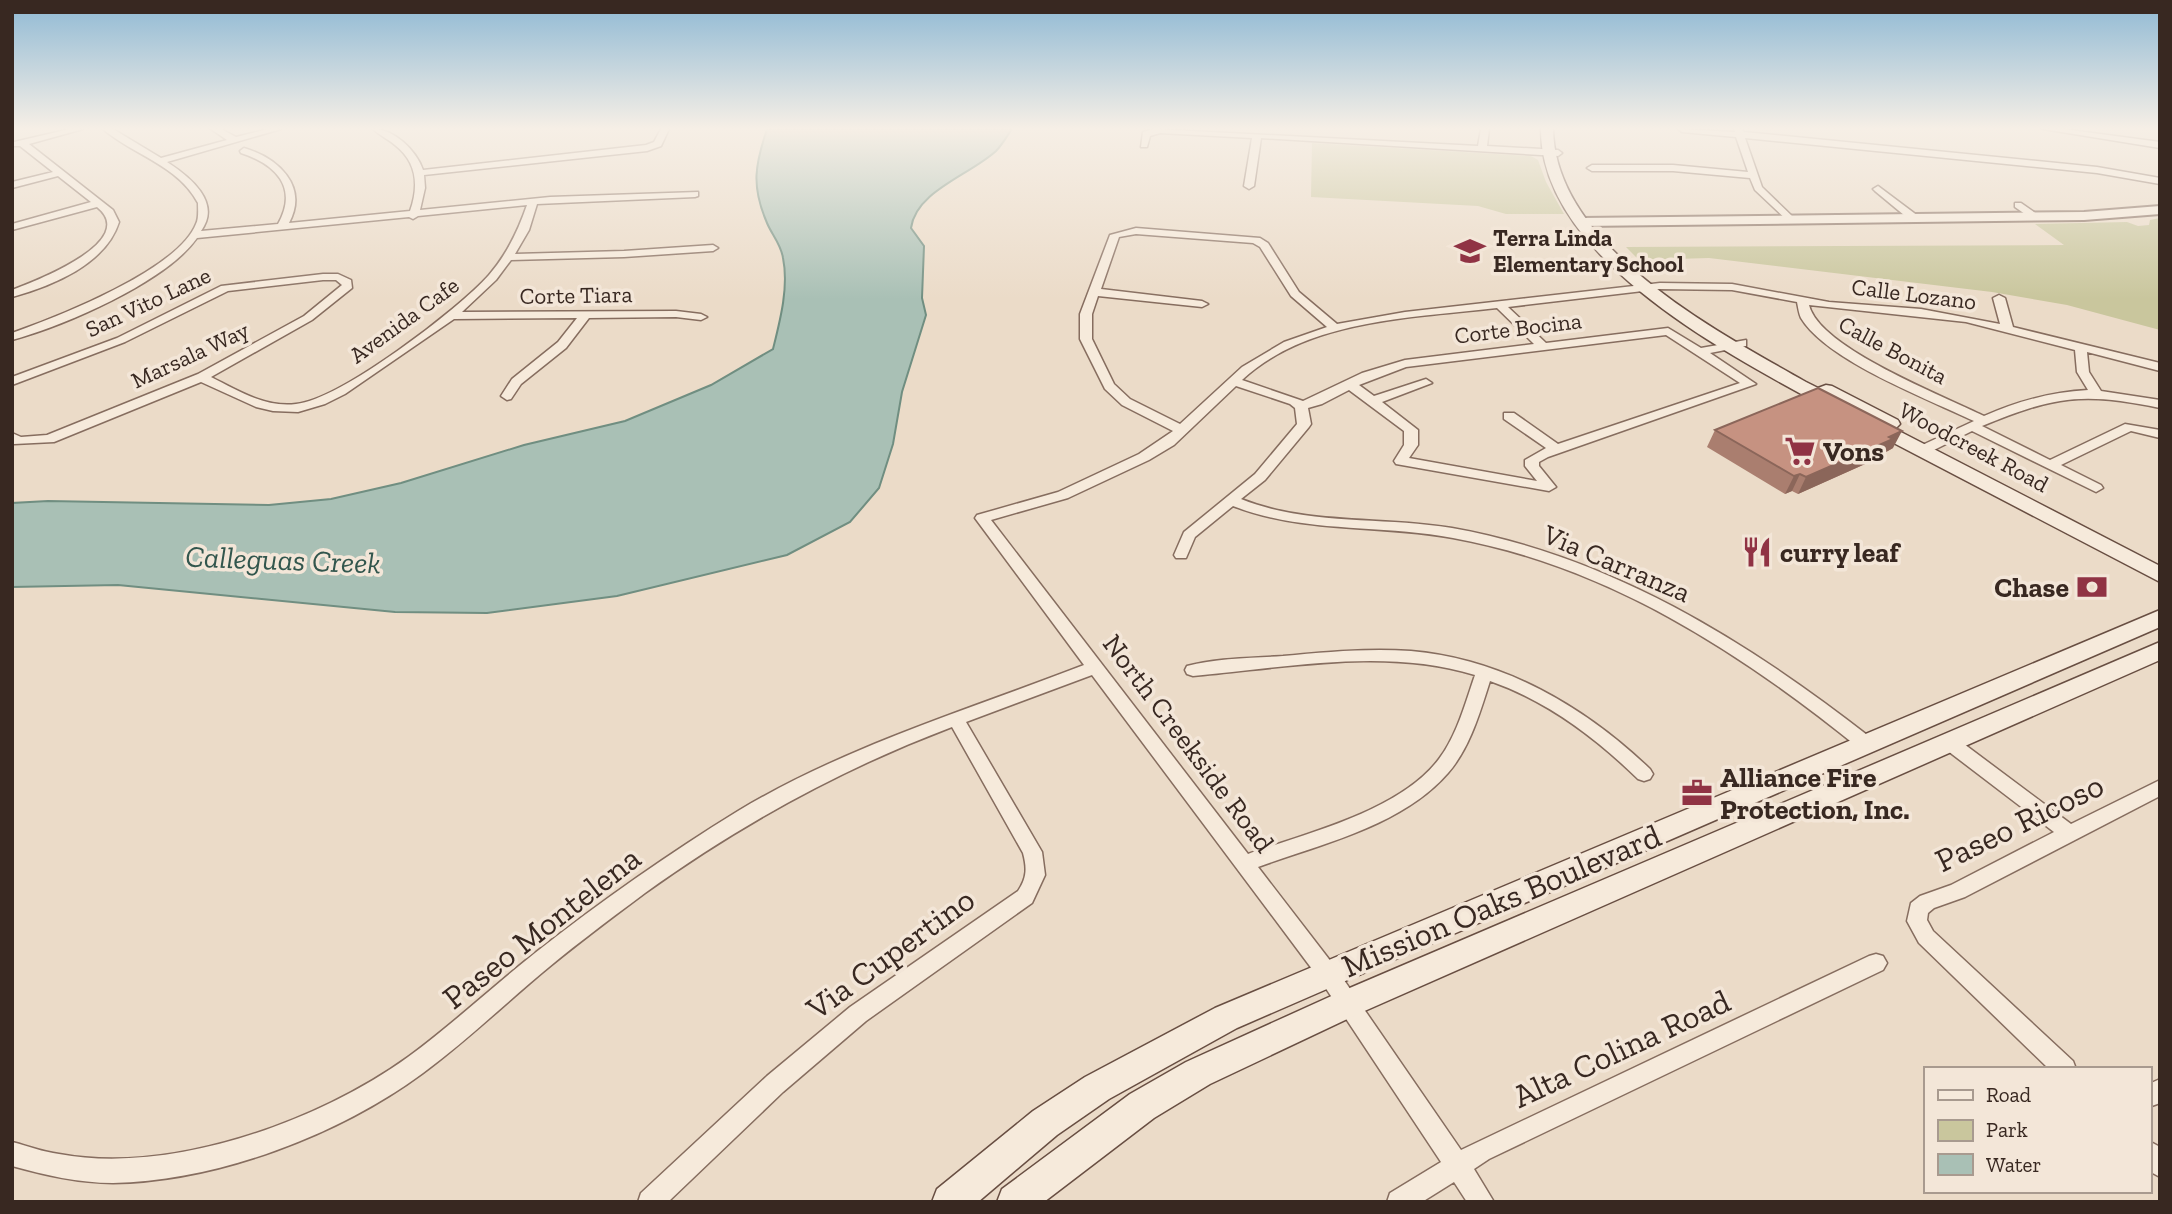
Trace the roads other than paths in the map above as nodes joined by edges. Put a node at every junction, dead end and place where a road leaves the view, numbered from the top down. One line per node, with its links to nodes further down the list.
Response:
1 (76, 186): 10 (street)
2 (192, 186): 20 (street)
3 (289, 186): 19 (street)
4 (421, 186): 13 (street)
5 (1560, 186): 17 (main road, Woodcreek Road)
6 (1757, 186): 16 (street)
7 (1878, 189): 15 (street)
8 (695, 194): 9 (street)
9 (533, 202): 13 (street); 22 (street, Avenida Cafe)
10 (99, 203): 18 (street); 26 (street)
11 (2018, 205): 14 (street)
12 (2160, 210): 14 (street)
13 (413, 216): 19 (street)
14 (2036, 217): 15 (street)
15 (1914, 218): 16 (street)
16 (1789, 219): 17 (street)
17 (1586, 221): 24 (main road, Woodcreek Road)
18 (12, 227)
19 (281, 228): 20 (street)
20 (196, 235): 36 (street)
21 (713, 248): 22 (street)
22 (509, 257): 31 (street, Avenida Cafe)
23 (347, 282): 42 (street, Marsala Way); 43 (street, San Vito Lane)
24 (1654, 286): 28 (street, Calle Lozano); 30 (street, Calle Lozano); 37 (main road, Woodcreek Road)
25 (1094, 292): 29 (street); 34 (street); 54 (street)
26 (12, 294)
27 (2000, 298): 35 (street)
28 (1801, 300): 35 (street, Calle Lozano); 53 (street, Calle Bonita)
29 (1202, 304)
30 (1499, 304): 34 (street, Calle Lozano); 38 (street)
31 (452, 316): 32 (street, Corte Tiara); 42 (street, Avenida Cafe)
32 (585, 316): 33 (street, Corte Tiara); 48 (street)
33 (701, 317)
34 (1335, 328): 44 (street, Calle Lozano)
35 (2007, 328): 39 (street, Calle Lozano)
36 (12, 337)
37 (1736, 344): 40 (street); 57 (main road, Woodcreek Road)
38 (1542, 346): 40 (street, Corte Bocina); 46 (street, Corte Bocina)
39 (2081, 349): 41 (street, Calle Lozano); 47 (street)
40 (1699, 352): 58 (street, Corte Bocina)
41 (2160, 367)
42 (202, 377): 56 (street, Marsala Way)
43 (12, 381)
44 (1232, 381): 51 (street); 54 (street, Calle Lozano)
45 (1426, 383): 49 (street)
46 (1350, 384): 49 (street); 51 (street, Corte Bocina)
47 (2096, 392): 50 (street); 53 (street)
48 (507, 396)
49 (1376, 400): 58 (street)
50 (2160, 404)
51 (1301, 406): 61 (street)
52 (1509, 416): 58 (street)
53 (1979, 424): 57 (street); 59 (street, Calle Bonita)
54 (1182, 430): 62 (street, Calle Lozano)
55 (2160, 434): 59 (street)
56 (12, 437)
57 (1928, 448): 64 (main road, Woodcreek Road); 65 (main road, Woodcreek Road)
58 (1556, 449)
59 (2050, 465): 60 (street, Calle Bonita)
60 (2096, 488)
61 (1233, 501): 63 (street); 72 (street, Via Carranza)
62 (982, 518): 68 (street, North Creekside Road)
63 (1181, 555)
64 (2160, 563)
65 (2160, 575)
66 (2160, 618): 72 (main road, Mission Oaks Boulevard)
67 (2160, 650): 73 (main road, Mission Oaks Boulevard)
68 (1096, 667): 71 (street, Paseo Montelena); 77 (street, North Creekside Road)
69 (1193, 670): 70 (street)
70 (1484, 673): 74 (street); 77 (street)
71 (957, 721): 82 (street, Paseo Montelena); 84 (street, Via Cupertino)
72 (1864, 743): 79 (main road, Mission Oaks Boulevard)
73 (1950, 743): 76 (street); 80 (main road, Mission Oaks Boulevard)
74 (1644, 774)
75 (2160, 787): 76 (street, Paseo Ricoso)
76 (2070, 834): 81 (street, Paseo Ricoso)
77 (1245, 863): 79 (street, North Creekside Road)
78 (1876, 963): 83 (street, Alta Colina Road)
79 (1328, 974): 80 (street, North Creekside Road); 85 (main road, Mission Oaks Boulevard)
80 (1349, 1003): 83 (street, North Creekside Road); 86 (main road, Mission Oaks Boulevard)
81 (2063, 1067)
82 (12, 1154)
83 (1458, 1164): 87 (street, Alta Colina Road); 88 (street, North Creekside Road)
84 (650, 1202)
85 (950, 1202)
86 (1015, 1202)
87 (1399, 1202)
88 (1482, 1202)

